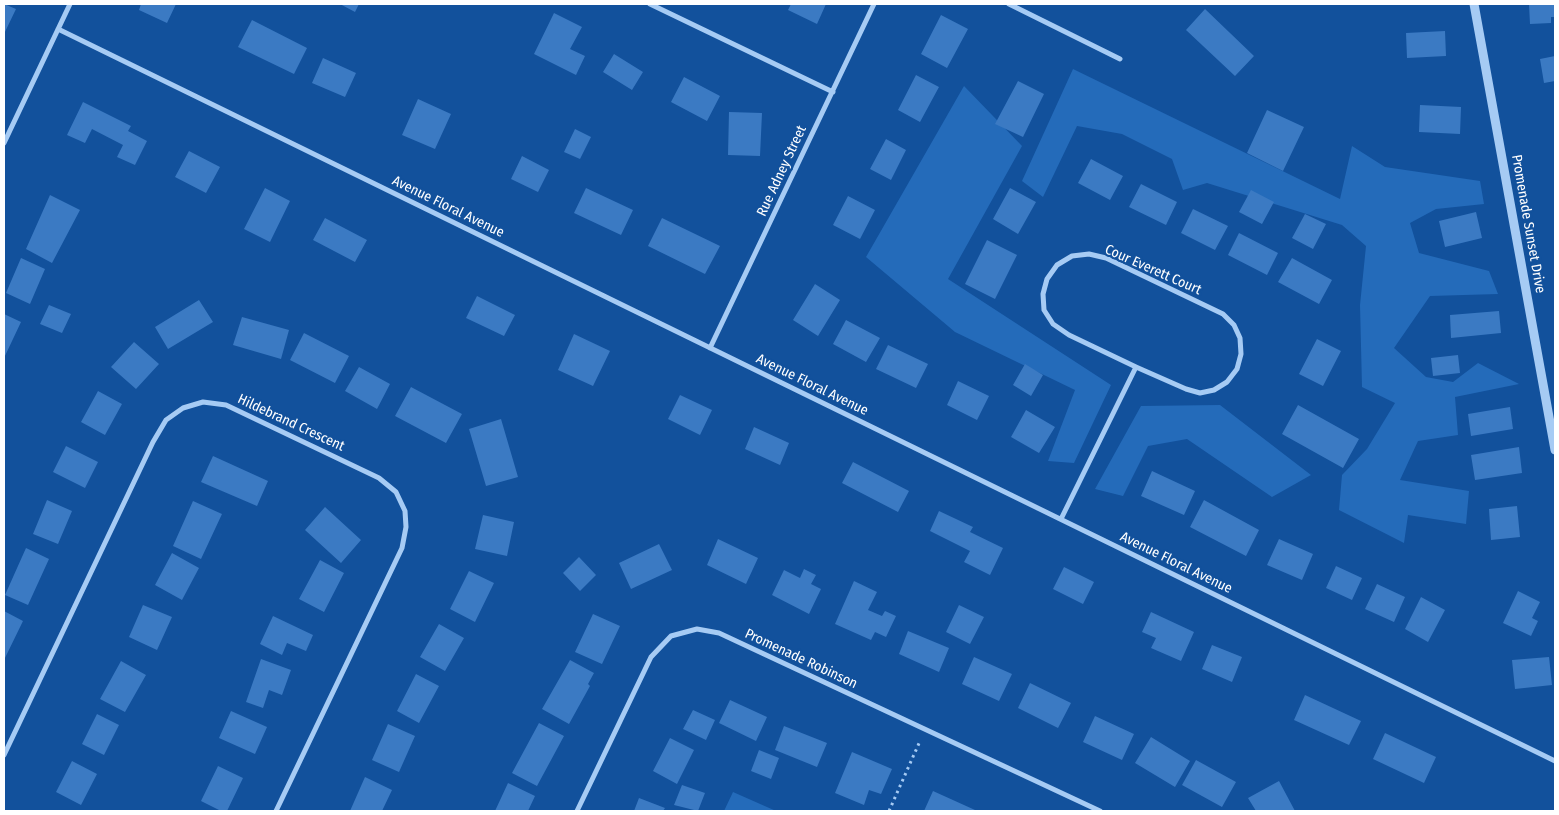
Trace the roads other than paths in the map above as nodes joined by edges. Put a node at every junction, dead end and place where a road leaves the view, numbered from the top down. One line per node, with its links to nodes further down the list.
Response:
1 (70, 4): 6 (street)
2 (650, 4): 8 (street)
3 (874, 4): 8 (street, Rue Adney Street)
4 (1009, 4): 7 (street)
5 (1474, 4): 12 (street, Promenade Sunset Drive)
6 (58, 29): 9 (street); 10 (street, Avenue Floral Avenue)
7 (1120, 59)
8 (833, 92): 10 (street, Rue Adney Street)
9 (4, 143)
10 (710, 348): 13 (street, Avenue Floral Avenue)
11 (1136, 366): 11 (street, Cour Everett Court); 13 (street)
12 (1555, 450)
13 (1061, 519): 15 (street, Avenue Floral Avenue)
14 (4, 756): 16 (street, Hildebrand Crescent)
15 (1555, 761)
16 (276, 811)
17 (577, 811): 18 (street, Promenade Robinson)
18 (1100, 811)

